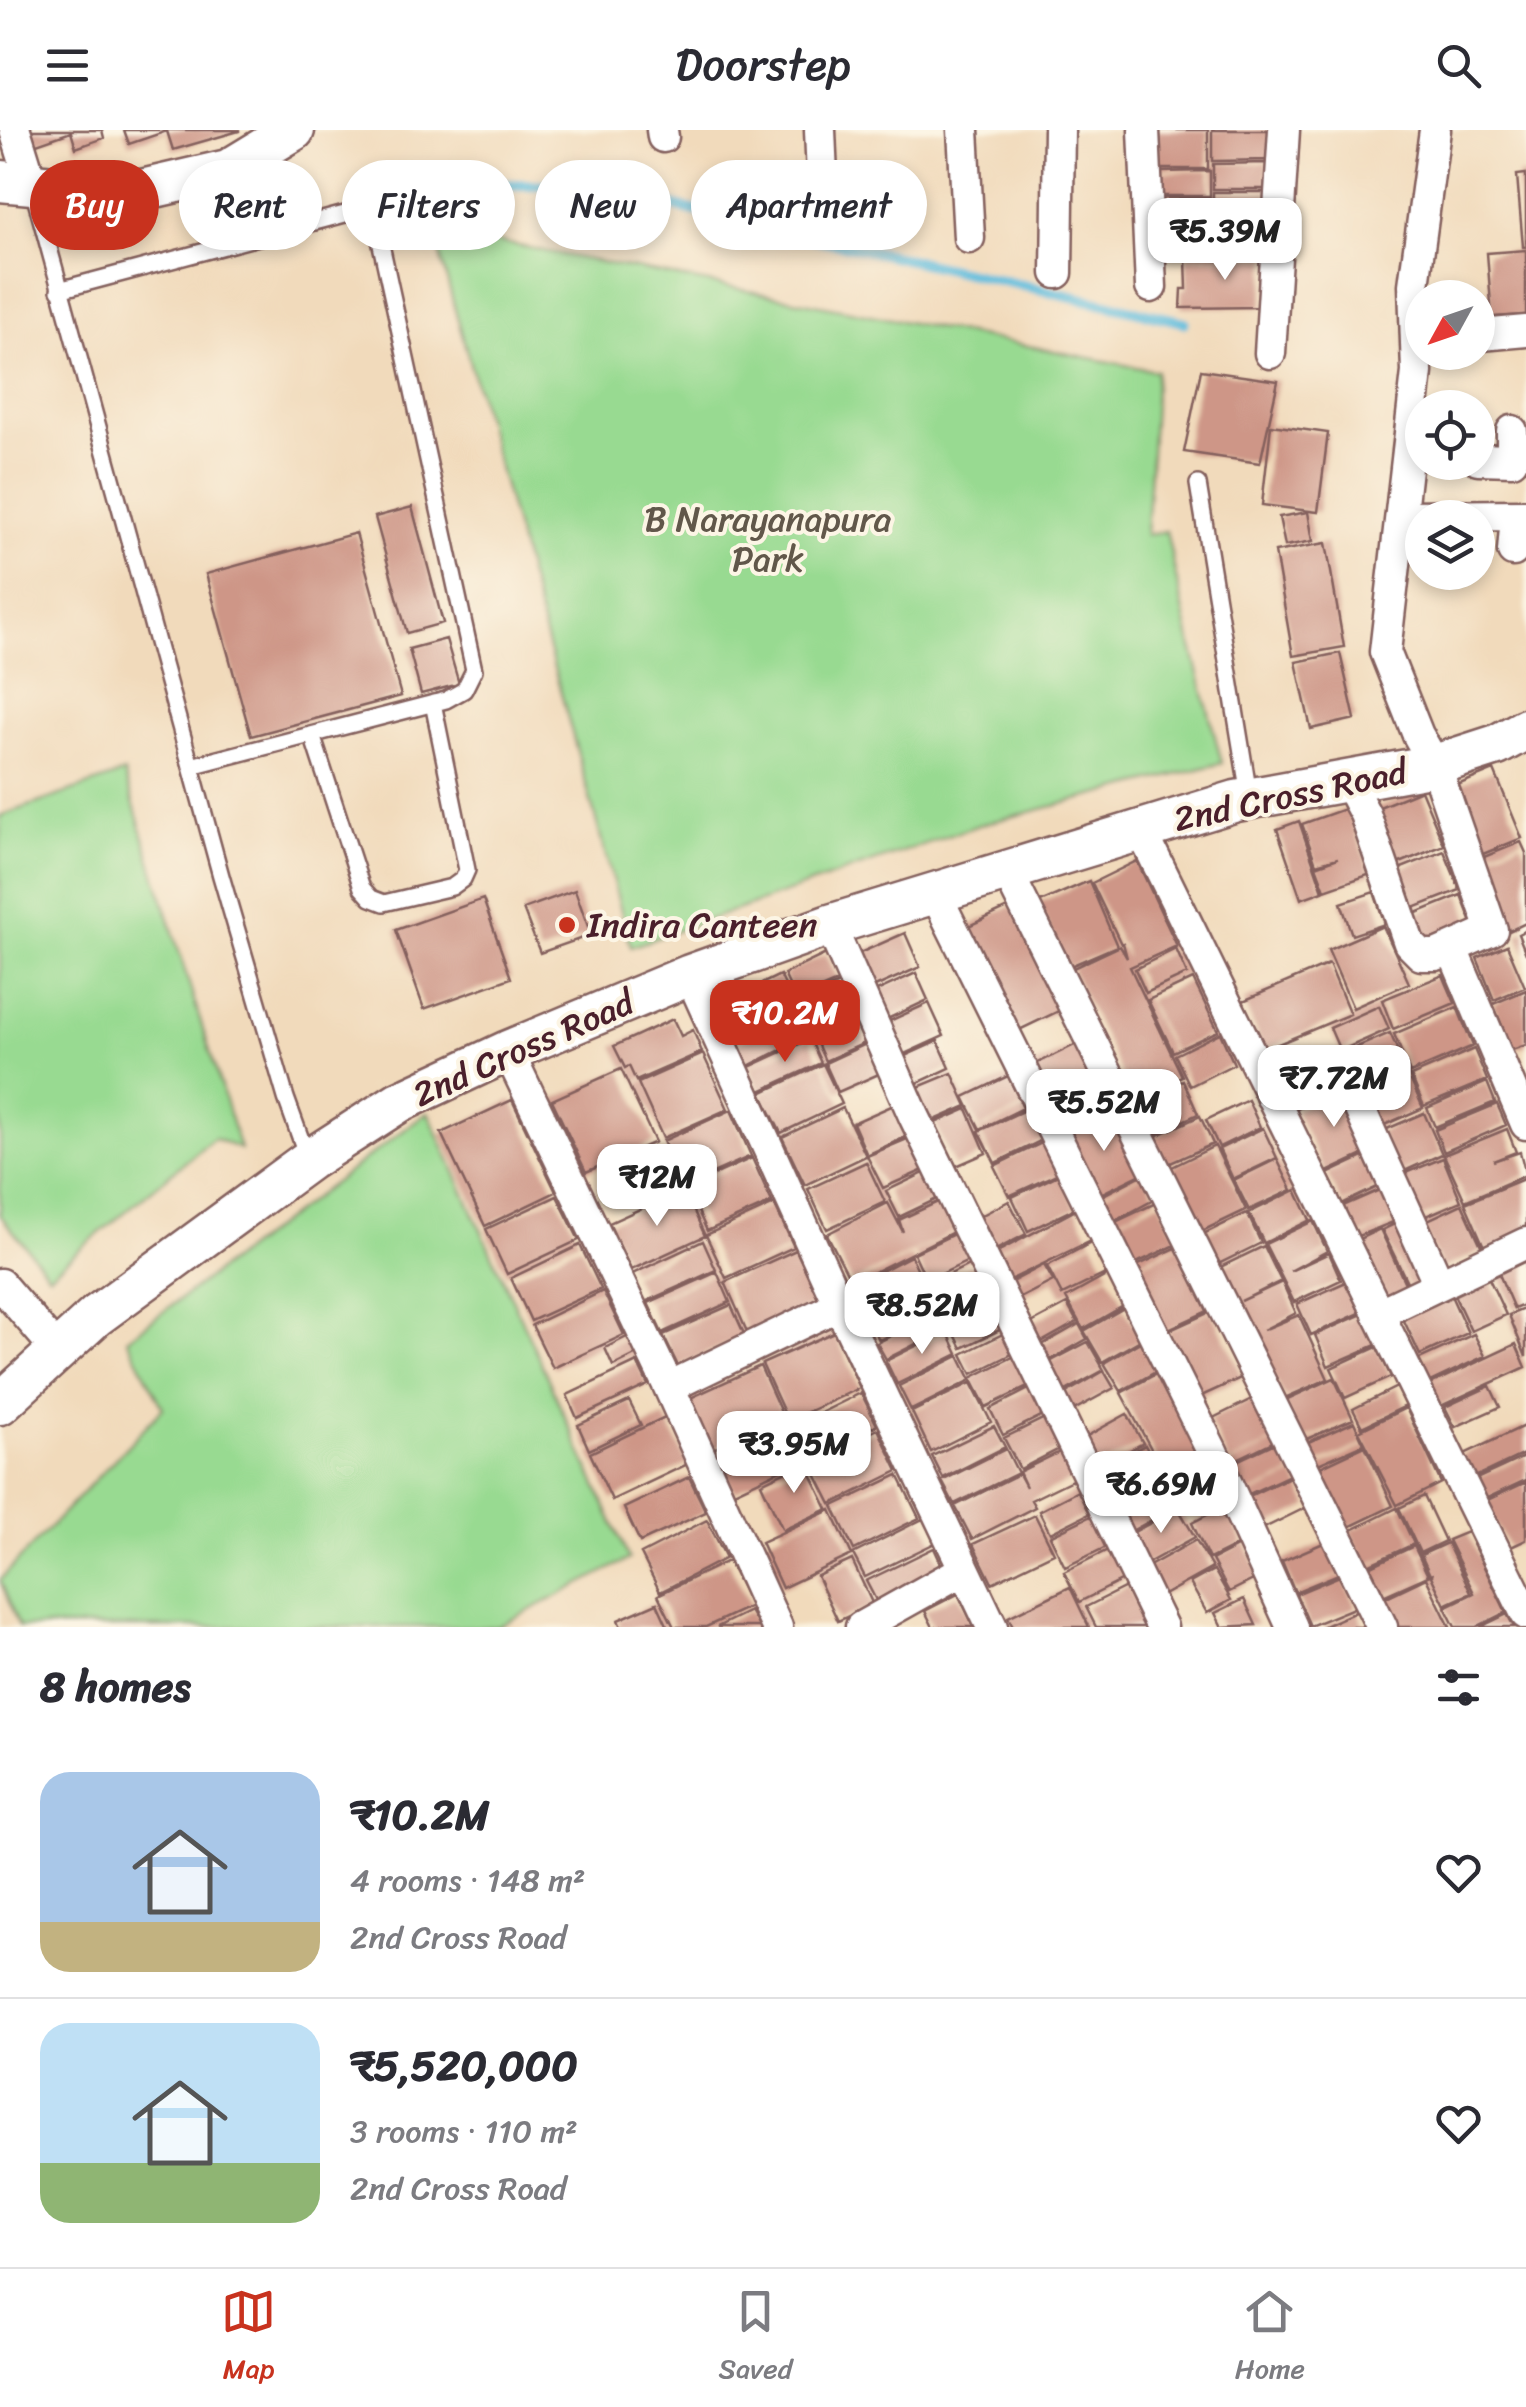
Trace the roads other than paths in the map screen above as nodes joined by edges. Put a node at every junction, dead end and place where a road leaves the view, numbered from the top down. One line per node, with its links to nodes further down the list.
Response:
1 (15, 130): 10 (street)
2 (294, 130): 10 (street)
3 (820, 130): 9 (street)
4 (963, 130): 11 (street)
5 (1059, 130): 12 (street)
6 (1144, 130): 13 (street)
7 (1284, 130): 17 (street)
8 (1435, 130): 18 (street)
9 (821, 160)
10 (16, 181): 14 (lane)
11 (969, 238)
12 (1057, 273)
13 (1151, 288)
14 (59, 290): 26 (lane); 30 (lane)
15 (1526, 331): 16 (street)
16 (1495, 334)
17 (1270, 352)
18 (1417, 390)
19 (1512, 431): 20 (street)
20 (1495, 460)
21 (1410, 480): 23 (street)
22 (1198, 484): 32 (lane)
23 (1401, 516): 24 (street); 29 (street)
24 (1520, 516): 25 (street)
25 (1513, 551)
26 (434, 703): 28 (lane); 28 (lane)
27 (1526, 729): 29 (street, 2nd Cross Road)
28 (312, 735): 30 (lane)
29 (1435, 765): 31 (street, 2nd Cross Road); 37 (street)
30 (191, 766): 42 (lane)
31 (1348, 782): 32 (street, 2nd Cross Road); 37 (street)
32 (1250, 799): 33 (street, 2nd Cross Road)
33 (1140, 828): 34 (street, 2nd Cross Road); 40 (street)
34 (1006, 869): 35 (street, 2nd Cross Road); 58 (street)
35 (934, 893): 36 (street, 2nd Cross Road); 57 (street)
36 (830, 925): 38 (street, 2nd Cross Road); 56 (street)
37 (1452, 949): 41 (street)
38 (690, 975): 39 (street, 2nd Cross Road); 46 (street)
39 (508, 1052): 42 (street, 2nd Cross Road); 49 (street)
40 (1272, 1096): 45 (street); 47 (street)
41 (1526, 1124)
42 (309, 1160): 48 (street, 2nd Cross Road)
43 (1526, 1243): 45 (street)
44 (0, 1284): 48 (street)
45 (1440, 1284): 47 (street)
46 (839, 1305): 49 (street); 51 (street)
47 (1378, 1314): 52 (street)
48 (57, 1350): 50 (street, 2nd Cross Road)
49 (669, 1387): 53 (street)
50 (0, 1404)
51 (963, 1570): 54 (street); 55 (street)
52 (1526, 1614)
53 (777, 1627)
54 (861, 1627)
55 (992, 1627)
56 (1162, 1627)
57 (1292, 1627)
58 (1382, 1627)

